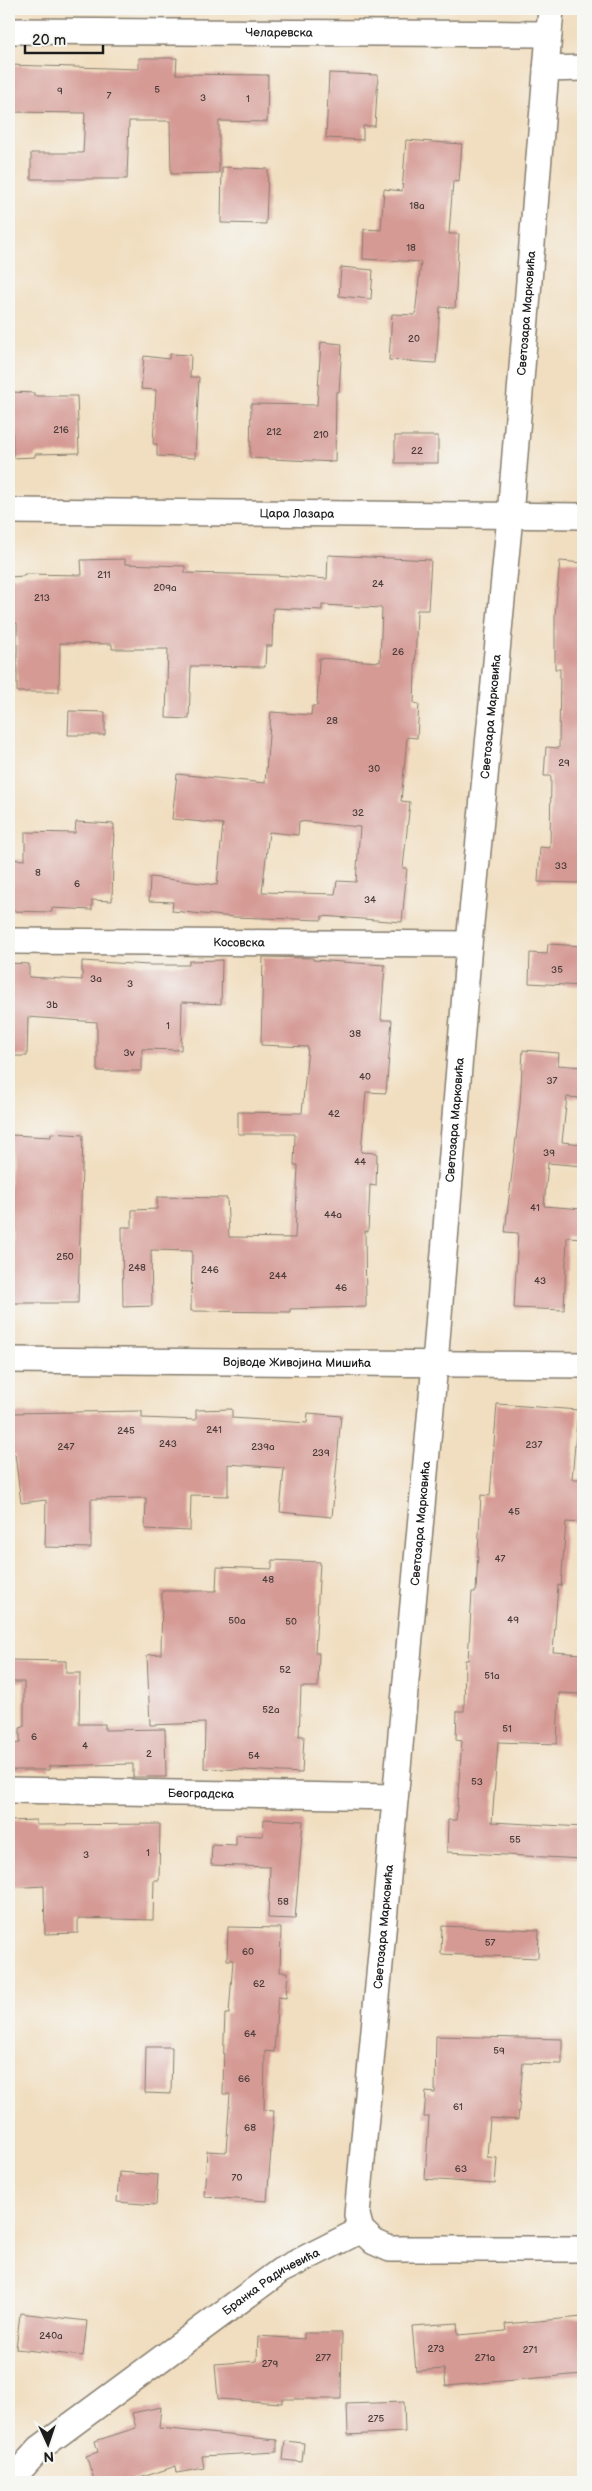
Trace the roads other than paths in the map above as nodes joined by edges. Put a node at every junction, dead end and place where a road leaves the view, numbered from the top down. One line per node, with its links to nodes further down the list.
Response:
1 (551, 9): 3 (street, Светозара Марковића)
2 (9, 31): 3 (street, Челаревска)
3 (549, 34): 5 (street, Светозара Марковића)
4 (583, 68): 5 (street)
5 (546, 69): 7 (street, Светозара Марковића)
6 (9, 511): 7 (street, Цара Лазара)
7 (510, 516): 8 (street, Цара Лазара); 10 (street, Светозара Марковића)
8 (583, 516)
9 (9, 941): 10 (street, Косовска)
10 (469, 944): 12 (street, Светозара Марковића)
11 (9, 1360): 12 (street, Војводе Живојина Мишића)
12 (434, 1364): 13 (street, Војводе Живојина Мишића); 15 (street, Светозара Марковића)
13 (583, 1365)
14 (9, 1790): 15 (street, Београдска)
15 (395, 1797): 16 (street, Светозара Марковића)
16 (361, 2230): 17 (street); 18 (street, Бранка Радичевића)
17 (583, 2250)
18 (9, 2482)

